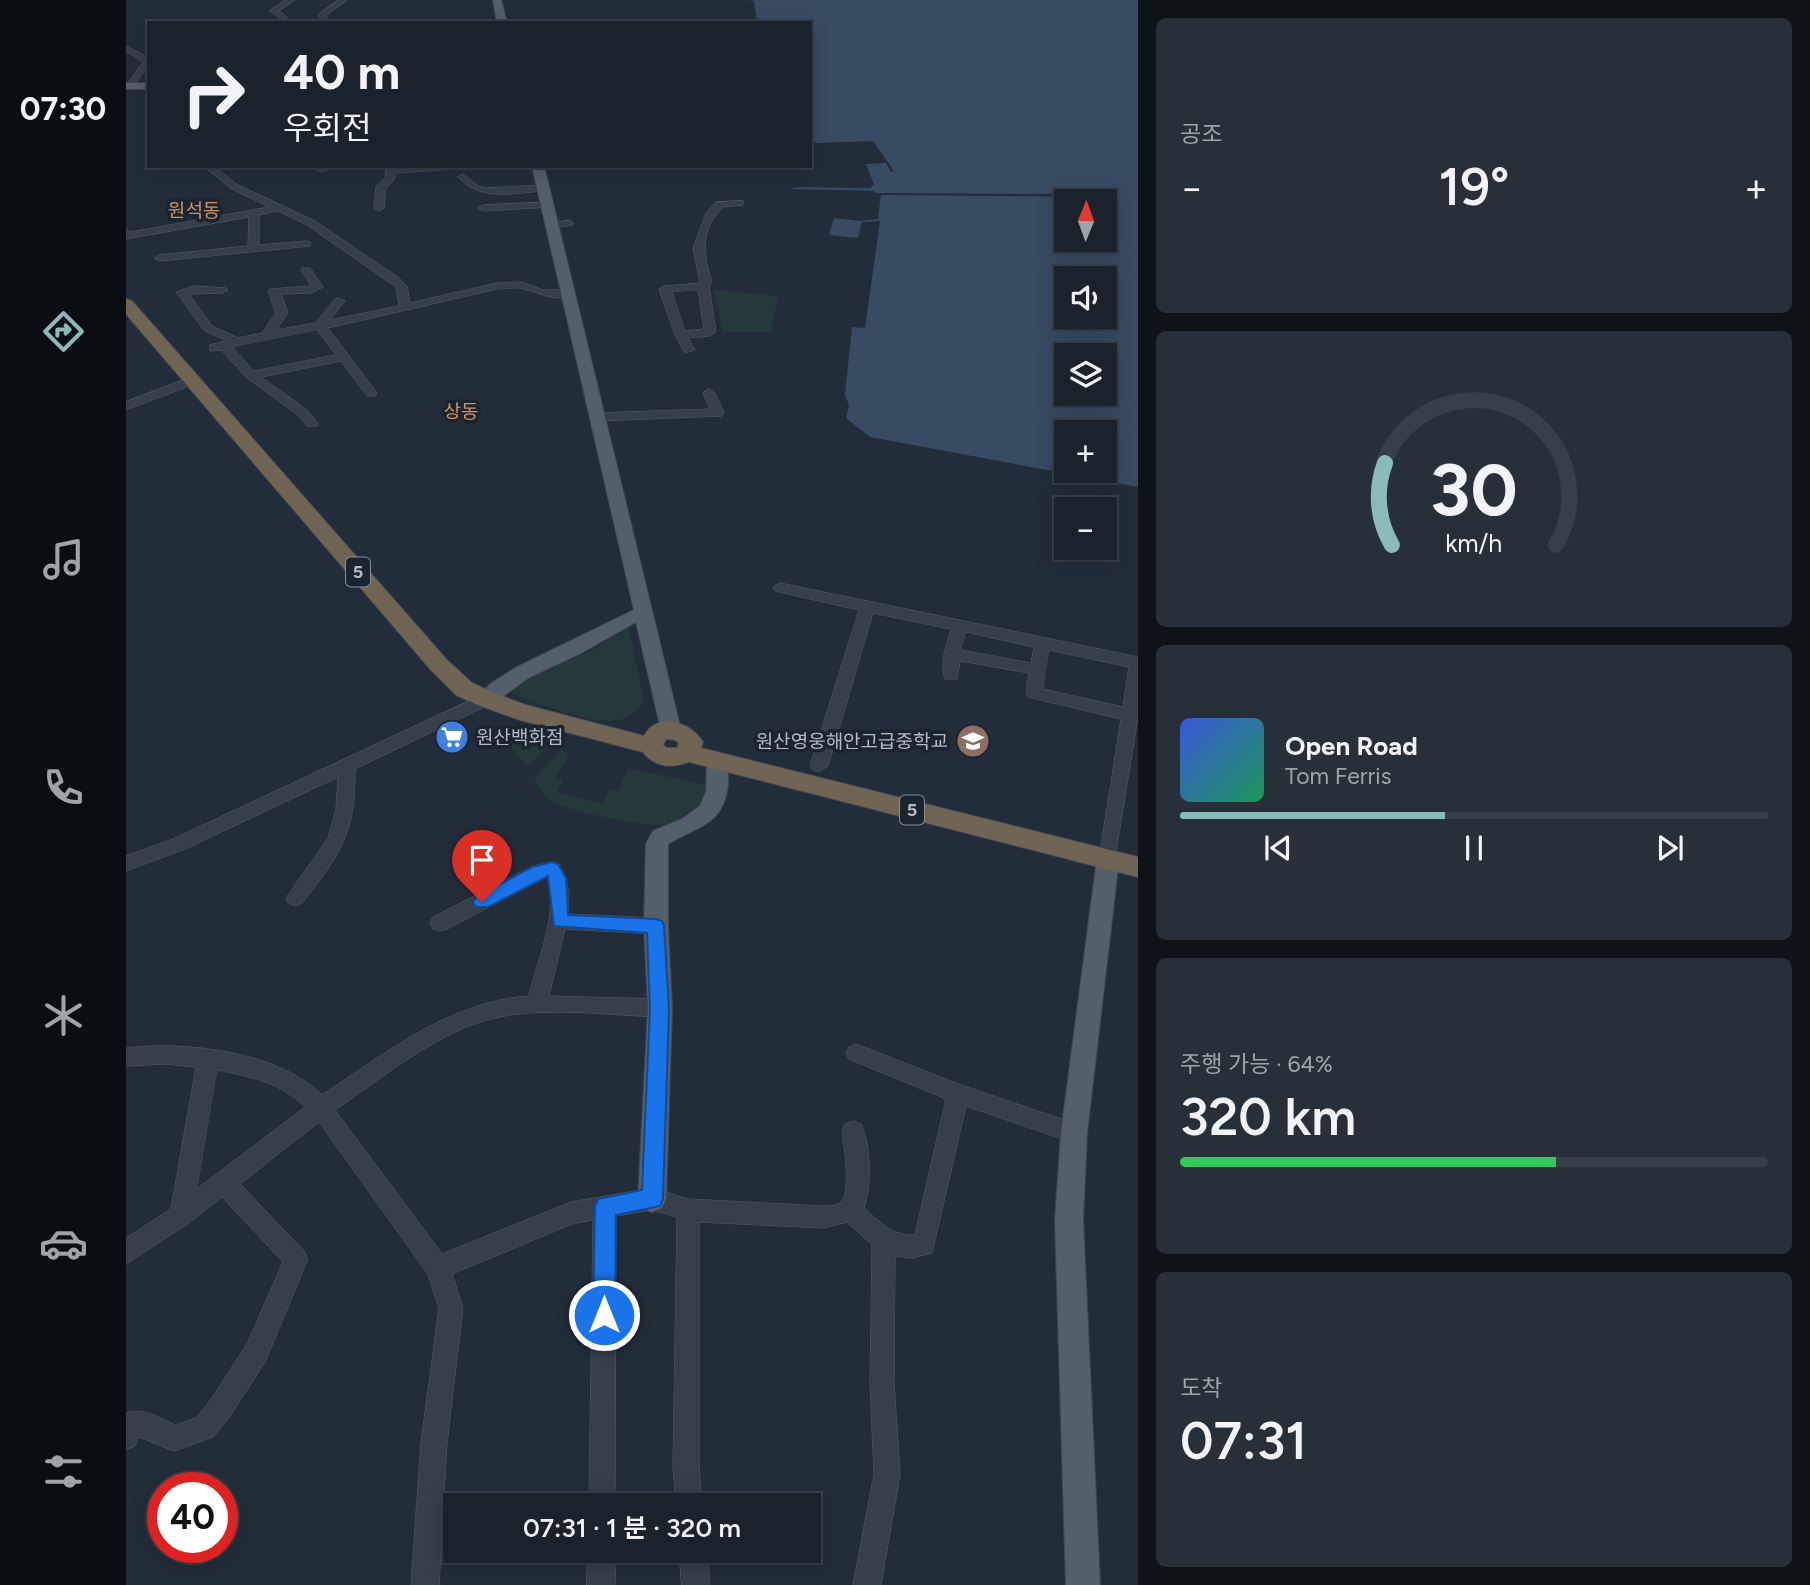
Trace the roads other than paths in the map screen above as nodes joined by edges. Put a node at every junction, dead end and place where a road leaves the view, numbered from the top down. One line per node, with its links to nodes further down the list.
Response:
1 (291, 0): 4 (street)
2 (343, 0): 5 (street)
3 (496, 0): 6 (main road)
4 (280, 21)
5 (325, 21)
6 (501, 21)
7 (134, 41): 9 (street)
8 (126, 48): 10 (street)
9 (147, 49)
10 (147, 60)
11 (147, 62): 12 (street)
12 (128, 86): 13 (main road)
13 (147, 86)
14 (211, 168): 23 (street)
15 (325, 168): 18 (street)
16 (391, 168): 24 (street)
17 (538, 168): 20 (main road)
18 (320, 169)
19 (463, 177): 20 (street)
20 (543, 188): 22 (main road)
21 (739, 202): 34 (street)
22 (547, 205): 25 (street); 28 (main road)
23 (280, 208): 26 (street); 39 (street)
24 (379, 208)
25 (483, 208)
26 (254, 213): 29 (street); 31 (street)
27 (569, 223): 28 (street)
28 (552, 225): 36 (main road)
29 (127, 234)
30 (306, 244): 31 (street)
31 (253, 249): 32 (street)
32 (159, 258)
33 (306, 270): 41 (street)
34 (703, 286): 42 (street); 42 (street)
35 (222, 290): 43 (street)
36 (568, 293): 39 (street); 51 (main road)
37 (339, 301): 40 (street)
38 (126, 304): 47 (highway, 5)
39 (405, 308): 40 (street)
40 (320, 325): 41 (street); 45 (street)
41 (266, 335): 43 (street)
42 (681, 335): 44 (street)
43 (225, 346): 46 (street)
44 (689, 350)
45 (342, 357): 46 (street); 48 (street)
46 (251, 375): 52 (street)
47 (191, 381): 50 (street); 63 (highway, 5)
48 (371, 393)
49 (709, 393): 51 (street)
50 (126, 406)
51 (596, 417): 55 (main road)
52 (312, 423)
53 (780, 588): 54 (street)
54 (867, 607): 56 (street); 70 (street)
55 (642, 614): 63 (main road); 65 (main road)
56 (959, 628): 57 (street); 58 (street)
57 (1042, 644): 59 (street); 60 (street)
58 (952, 654): 60 (street); 61 (street)
59 (1138, 663): 62 (street)
60 (1037, 669): 64 (street)
61 (951, 675)
62 (1137, 685): 64 (street)
63 (486, 699): 66 (highway, 5); 69 (street)
64 (1131, 715): 71 (street)
65 (671, 730): 66 (highway); 67 (highway)
66 (651, 746): 67 (highway)
67 (687, 753): 68 (highway, 5)
68 (718, 761): 71 (highway, 5); 77 (main road)
69 (346, 766): 72 (street); 74 (street)
70 (819, 766)
71 (1108, 859): 73 (highway, 5); 86 (main road)
72 (126, 863)
73 (1138, 867)
74 (295, 898)
75 (560, 921): 76 (street); 77 (street); 78 (street)
76 (440, 923)
77 (656, 926): 79 (main road)
78 (537, 1006): 79 (street); 84 (street)
79 (660, 1009): 88 (main road)
80 (856, 1053): 83 (street)
81 (126, 1057): 82 (street)
82 (208, 1061): 84 (street); 92 (street)
83 (958, 1094): 86 (street); 93 (street)
84 (321, 1108): 87 (street); 95 (street)
85 (853, 1131): 90 (street)
86 (1074, 1133): 105 (main road)
87 (222, 1181): 92 (street); 96 (street)
88 (652, 1199): 89 (street); 91 (street)
89 (605, 1206): 95 (street); 97 (street)
90 (850, 1209): 91 (street); 93 (street)
91 (688, 1210): 98 (street)
92 (181, 1215): 94 (street)
93 (884, 1243): 104 (street)
94 (126, 1252)
95 (438, 1268): 101 (street)
96 (126, 1437)
97 (602, 1493)
98 (688, 1493)
99 (602, 1563): 102 (street)
100 (694, 1563): 103 (street)
101 (425, 1585)
102 (601, 1585)
103 (696, 1585)
104 (867, 1585)
105 (1083, 1585)

